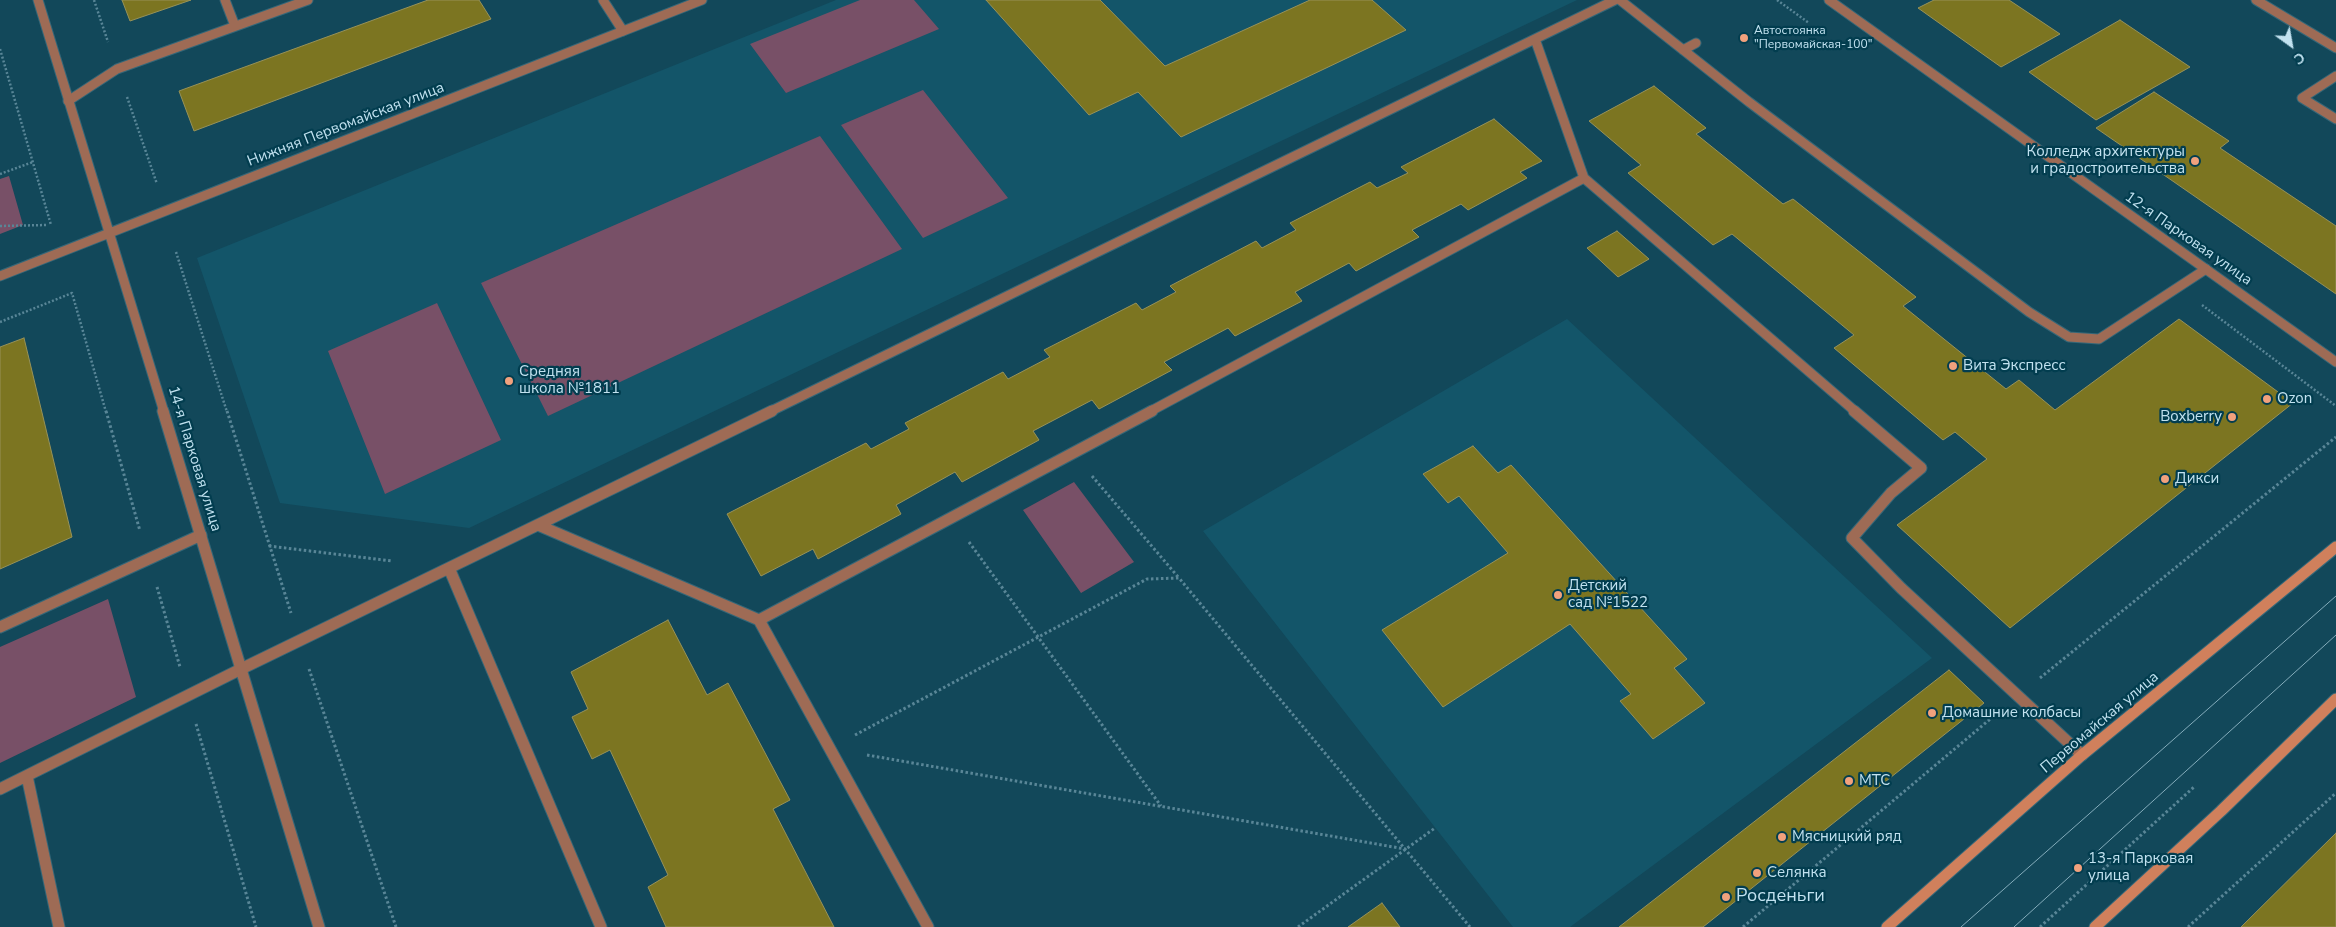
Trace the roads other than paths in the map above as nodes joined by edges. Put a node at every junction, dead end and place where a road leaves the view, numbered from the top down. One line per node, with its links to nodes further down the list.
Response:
1 (38, 0): 17 (street, 14-я Парковая улица)
2 (225, 0): 10 (street)
3 (308, 0): 10 (street)
4 (603, 0): 11 (street)
5 (702, 0): 11 (street, Нижняя Первомайская улица)
6 (1615, 0): 12 (street)
7 (1620, 0): 15 (street)
8 (1828, 0): 21 (street, 12-я Парковая улица)
9 (2256, 0): 14 (street)
10 (235, 26): 17 (street)
11 (623, 31): 20 (street, Нижняя Первомайская улица)
12 (1535, 39): 19 (street); 24 (street)
13 (1696, 43): 15 (street)
14 (2336, 48)
15 (1683, 50): 21 (street)
16 (2336, 76): 18 (street)
17 (68, 101): 20 (street, 14-я Парковая улица)
18 (2336, 119)
19 (1584, 178): 28 (street); 32 (street)
20 (108, 233): 22 (street, Нижняя Первомайская улица); 25 (street, 14-я Парковая улица)
21 (2206, 269): 23 (street, 12-я Парковая улица)
22 (0, 276)
23 (2336, 362)
24 (538, 525): 27 (street); 28 (street)
25 (201, 534): 29 (street); 30 (street, 14-я Парковая улица)
26 (2336, 546): 32 (main road, Первомайская улица)
27 (449, 568): 30 (street); 37 (street)
28 (759, 620): 38 (street)
29 (0, 628)
30 (241, 669): 33 (street); 36 (street, 14-я Парковая улица)
31 (2336, 699): 40 (main road)
32 (2082, 755): 39 (main road, Первомайская улица)
33 (27, 776): 34 (street); 35 (street)
34 (0, 789)
35 (59, 927)
36 (319, 927)
37 (601, 927)
38 (928, 927)
39 (1887, 927)
40 (2095, 927)

